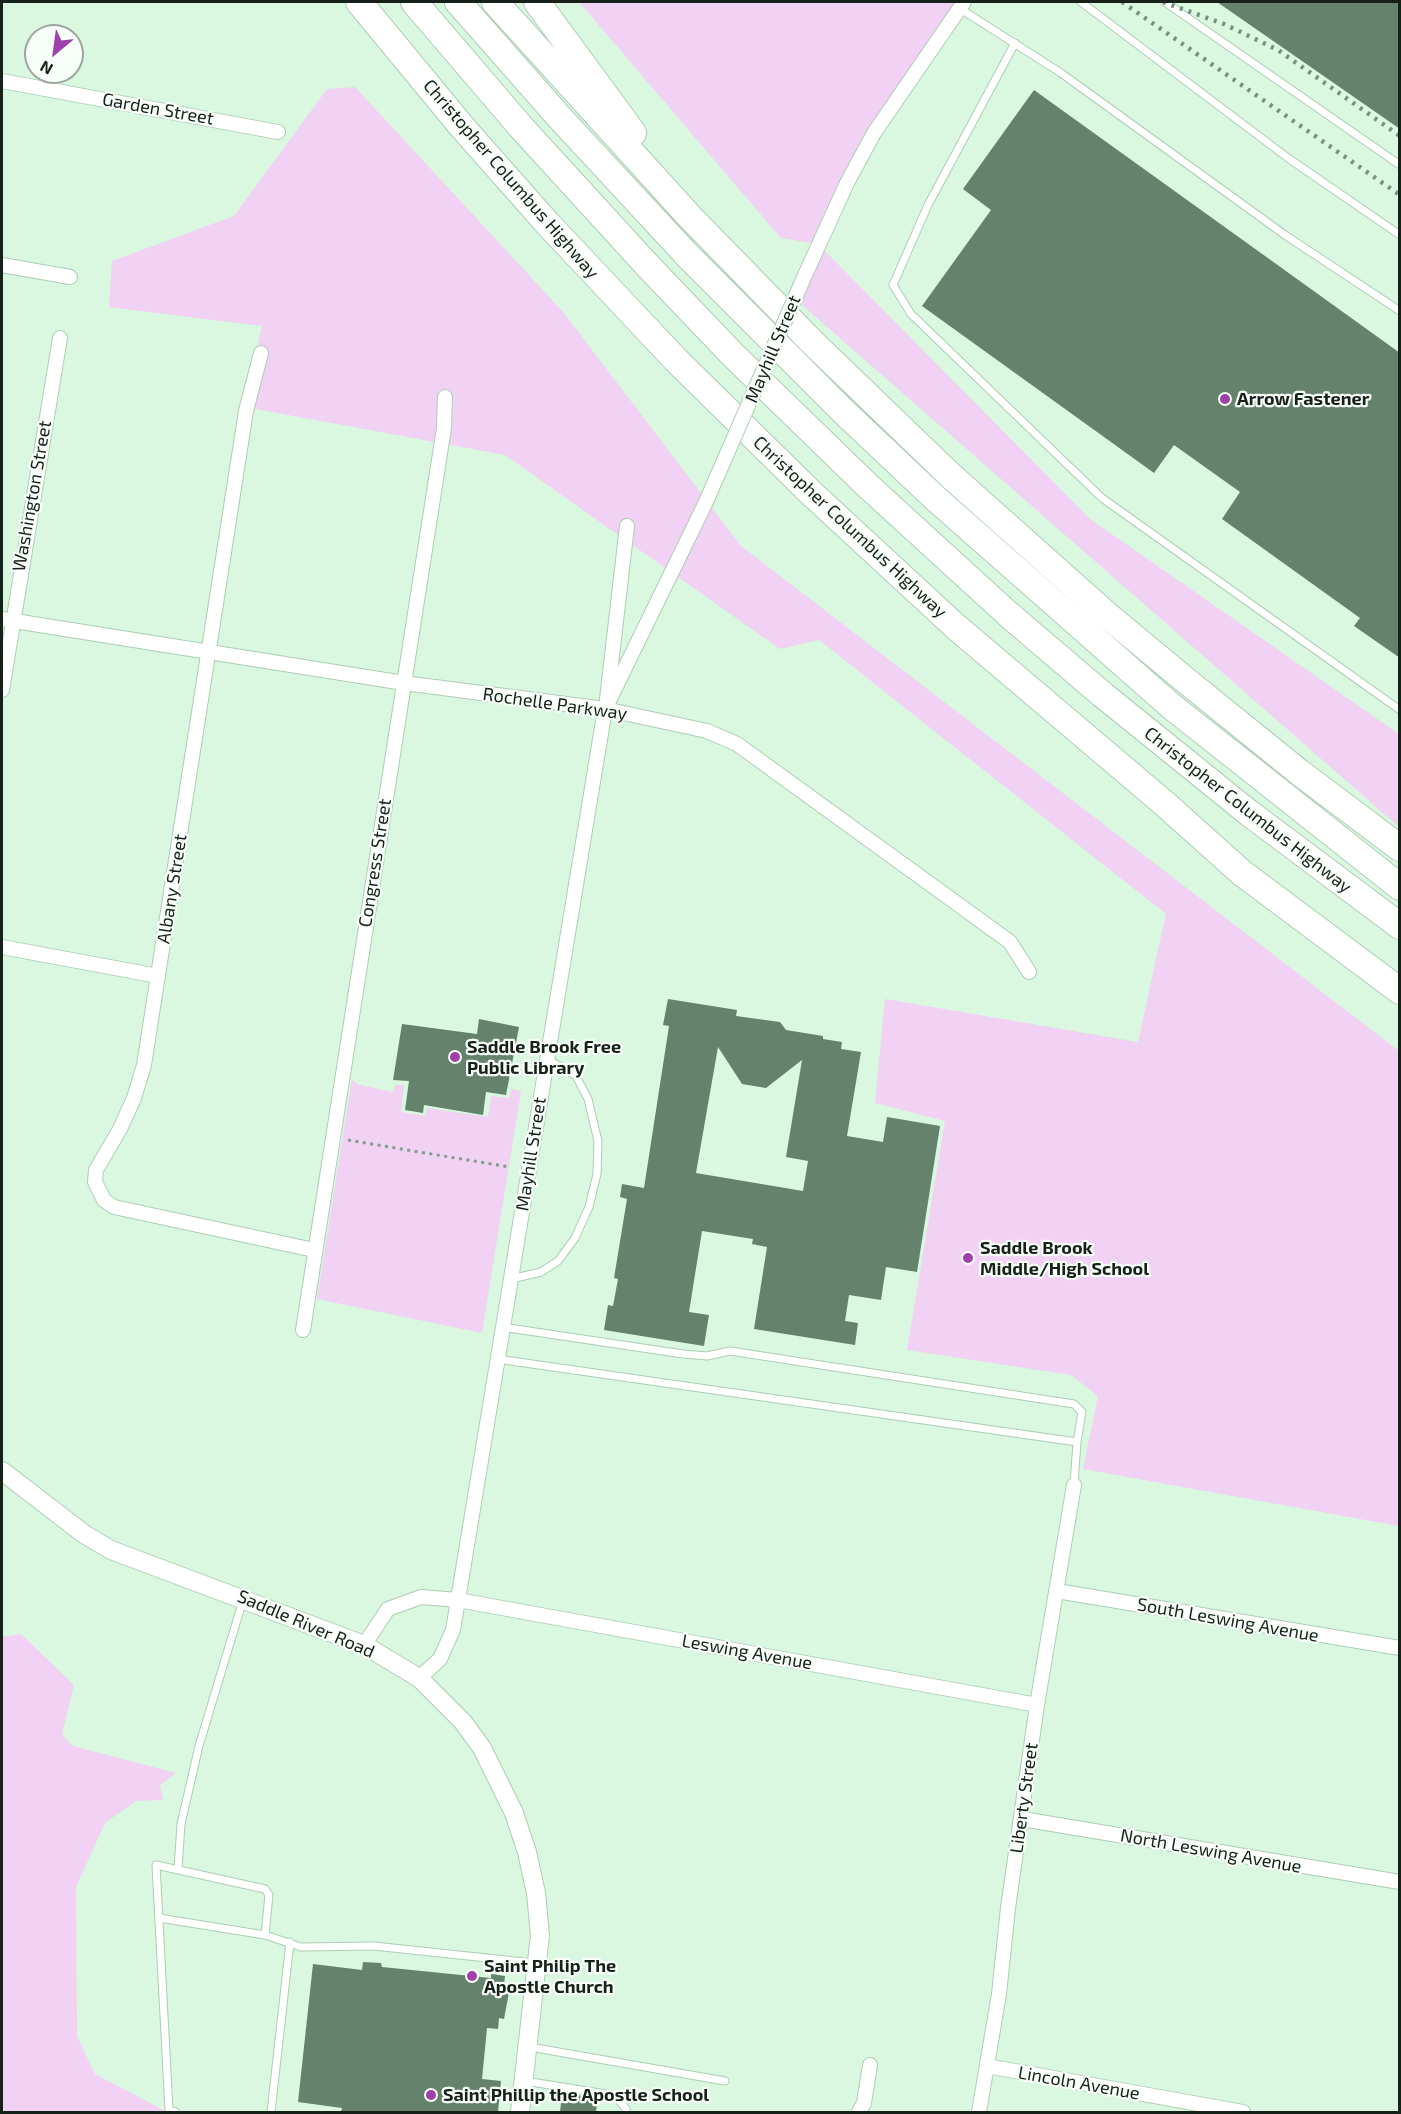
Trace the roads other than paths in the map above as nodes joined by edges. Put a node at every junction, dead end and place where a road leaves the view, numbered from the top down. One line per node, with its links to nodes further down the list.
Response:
1 (345, 2): 12 (highway)
2 (359, 2): 12 (highway, Christopher Columbus Highway)
3 (414, 2): 32 (highway, Christopher Columbus Highway)
4 (458, 2): 31 (highway, Christopher Columbus Highway)
5 (495, 2): 15 (highway)
6 (537, 2): 15 (highway)
7 (1081, 2): 16 (lane)
8 (1166, 2): 14 (lane)
9 (961, 5): 10 (lane); 28 (street, Mayhill Street, bridge)
10 (1015, 43): 19 (lane); 29 (lane)
11 (2, 81): 13 (street, Garden Street)
12 (425, 82): 36 (highway, Christopher Columbus Highway)
13 (278, 132)
14 (1400, 165)
15 (690, 217): 30 (highway)
16 (1400, 235)
17 (2, 265): 18 (street)
18 (70, 277)
19 (1400, 311)
20 (60, 338): 24 (street, Washington Street)
21 (261, 353): 25 (street, Albany Street)
22 (445, 396): 26 (street, Congress Street)
23 (627, 526): 28 (street, Mayhill Street)
24 (6, 620): 25 (street, Rochelle Parkway); 27 (street, Washington Street)
25 (209, 652): 26 (street, Rochelle Parkway); 35 (street, Albany Street)
26 (404, 683): 28 (street, Rochelle Parkway); 38 (street, Congress Street)
27 (2, 690)
28 (605, 709): 34 (street, Rochelle Parkway); 37 (street, Mayhill Street)
29 (1400, 710)
30 (1400, 848)
31 (1400, 887)
32 (1400, 926)
33 (2, 947): 35 (street)
34 (1029, 972)
35 (158, 976): 38 (street, Albany Street)
36 (1400, 991)
37 (547, 1059): 39 (street, Mayhill Street); 39 (lane)
38 (314, 1250): 41 (street, Congress Street)
39 (510, 1279): 40 (street, Mayhill Street)
40 (502, 1327): 42 (street, Mayhill Street); 43 (lane)
41 (303, 1330)
42 (497, 1359): 43 (lane); 48 (street, Mayhill Street)
43 (1077, 1442): 45 (lane)
44 (2, 1471): 47 (street, Saddle River Road)
45 (1074, 1485): 46 (street, Liberty Street)
46 (1057, 1591): 50 (street, South Leswing Avenue); 52 (street, Liberty Street)
47 (244, 1598): 49 (street, Saddle River Road); 54 (lane)
48 (458, 1600): 49 (street); 51 (street, Mayhill Street); 52 (street, Leswing Avenue)
49 (364, 1645): 51 (street, Saddle River Road)
50 (1400, 1648)
51 (419, 1678): 59 (street, Saddle River Road)
52 (1037, 1705): 53 (street, Liberty Street)
53 (1022, 1819): 55 (street, North Leswing Avenue); 62 (street, Liberty Street)
54 (177, 1869): 56 (lane); 57 (lane)
55 (1400, 1882)
56 (159, 1918): 57 (lane); 66 (lane)
57 (265, 1935): 58 (lane)
58 (290, 1942): 59 (lane); 67 (lane)
59 (537, 1964): 60 (street, Saddle River Road)
60 (527, 2047): 63 (street, Saddle River Road); 64 (lane)
61 (870, 2066): 69 (street)
62 (987, 2066): 70 (street, Liberty Street); 71 (street, Lincoln Avenue)
63 (524, 2080): 65 (lane); 68 (street, Saddle River Road)
64 (725, 2081)
65 (626, 2110)
66 (173, 2111)
67 (271, 2112)
68 (520, 2112)
69 (859, 2112)
70 (979, 2112)
71 (1243, 2112)

